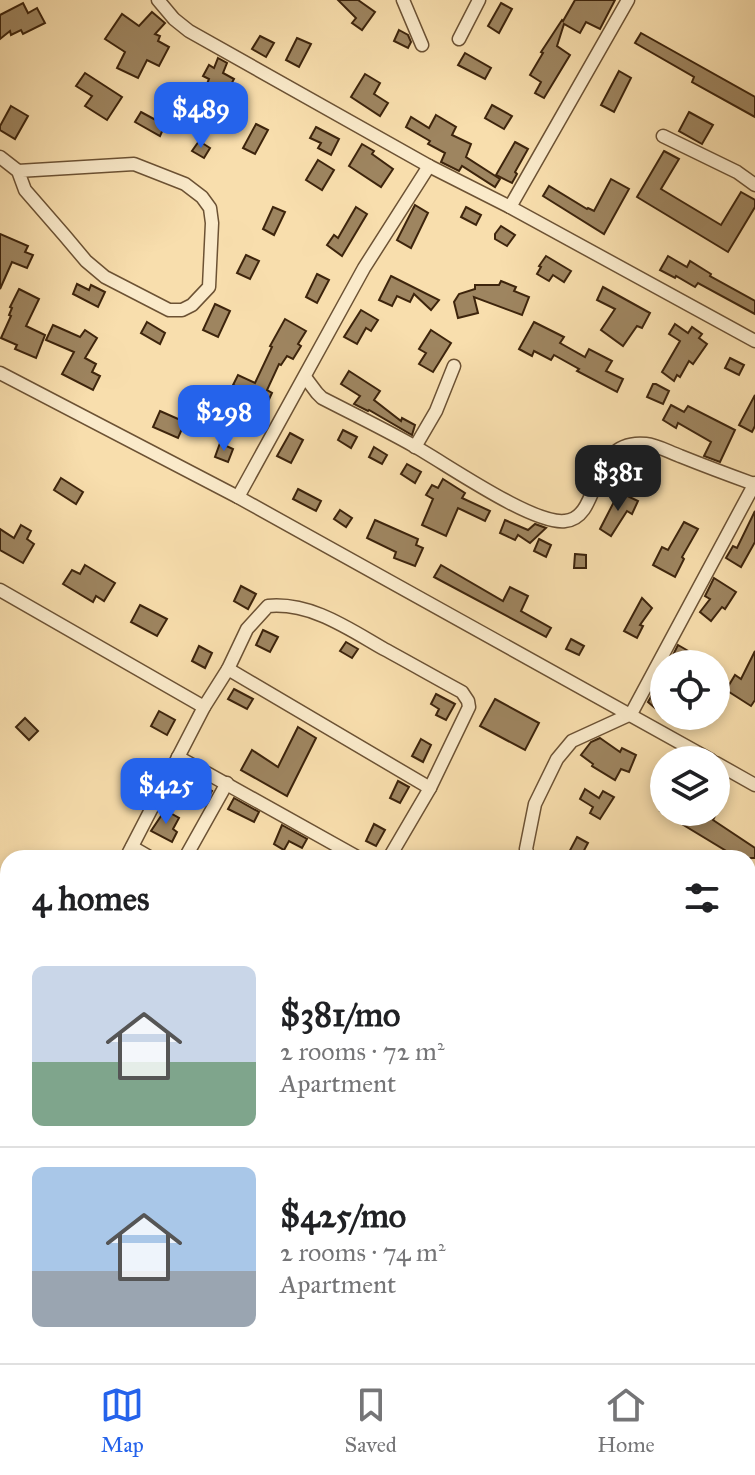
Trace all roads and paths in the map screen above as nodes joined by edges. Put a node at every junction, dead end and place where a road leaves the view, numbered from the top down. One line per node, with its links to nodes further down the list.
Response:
1 (158, 0): 9 (street)
2 (403, 0): 6 (street)
3 (479, 0): 5 (street)
4 (628, 0): 12 (street)
5 (459, 39)
6 (422, 45)
7 (663, 136): 11 (street)
8 (0, 157): 10 (street)
9 (429, 166): 12 (street); 16 (street)
10 (18, 171): 10 (street)
11 (755, 185)
12 (510, 207): 13 (street)
13 (755, 341)
14 (454, 366): 17 (street)
15 (0, 373): 19 (street)
16 (305, 377): 17 (street); 19 (street)
17 (415, 447): 18 (street)
18 (754, 484): 23 (street)
19 (238, 497): 23 (street)
20 (0, 590): 22 (street)
21 (228, 669): 22 (street); 29 (street); 29 (street)
22 (204, 707): 25 (street)
23 (631, 714): 24 (street); 34 (street)
24 (688, 746)
25 (178, 757): 27 (street); 30 (street)
26 (730, 770): 28 (street)
27 (227, 783): 31 (street); 32 (street)
28 (755, 785)
29 (430, 788): 33 (street)
30 (130, 850)
31 (189, 850)
32 (345, 850)
33 (394, 850)
34 (526, 850)

